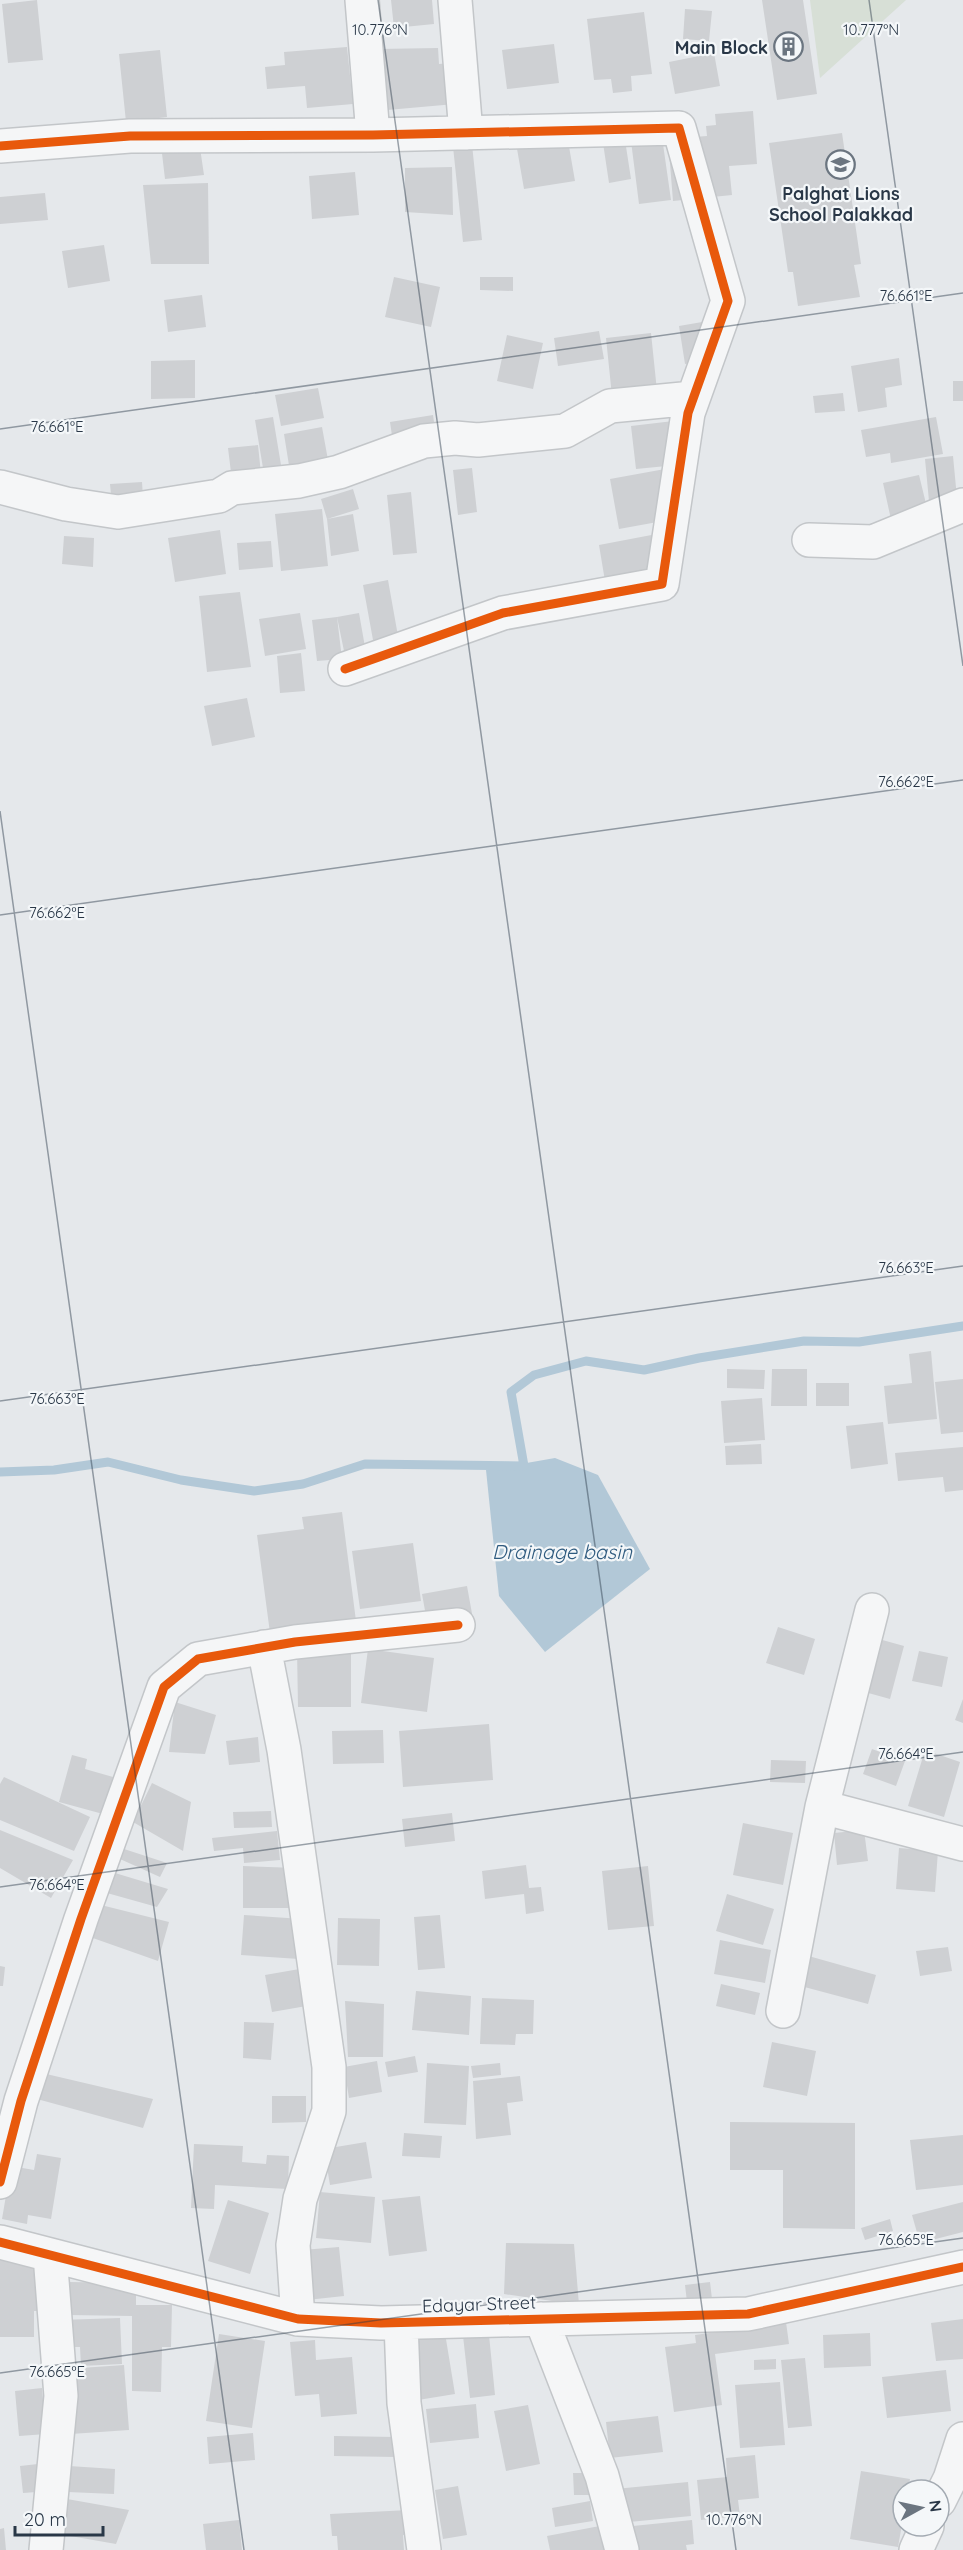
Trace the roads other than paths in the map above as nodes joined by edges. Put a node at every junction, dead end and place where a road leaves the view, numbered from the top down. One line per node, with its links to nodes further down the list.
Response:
1 (362, 0): 4 (street)
2 (455, 0): 3 (street)
3 (466, 133): 4 (street); 6 (street)
4 (373, 135): 5 (street)
5 (0, 146)
6 (693, 399): 7 (street); 10 (street)
7 (0, 487)
8 (963, 505): 9 (street)
9 (808, 540)
10 (345, 669)
11 (872, 1610): 14 (street)
12 (458, 1625): 13 (street)
13 (264, 1647): 17 (street); 21 (street)
14 (822, 1807): 15 (street); 16 (street)
15 (963, 1844)
16 (783, 2011)
17 (0, 2182)
18 (0, 2242): 19 (street, Edayar Street)
19 (50, 2255): 21 (street, Edayar Street); 26 (street)
20 (963, 2267): 22 (street, Edayar Street)
21 (298, 2319): 23 (street, Edayar Street)
22 (541, 2319): 23 (street, Edayar Street); 28 (street)
23 (401, 2323): 27 (street)
24 (963, 2439): 25 (street)
25 (951, 2487)
26 (46, 2550)
27 (424, 2550)
28 (622, 2550)

